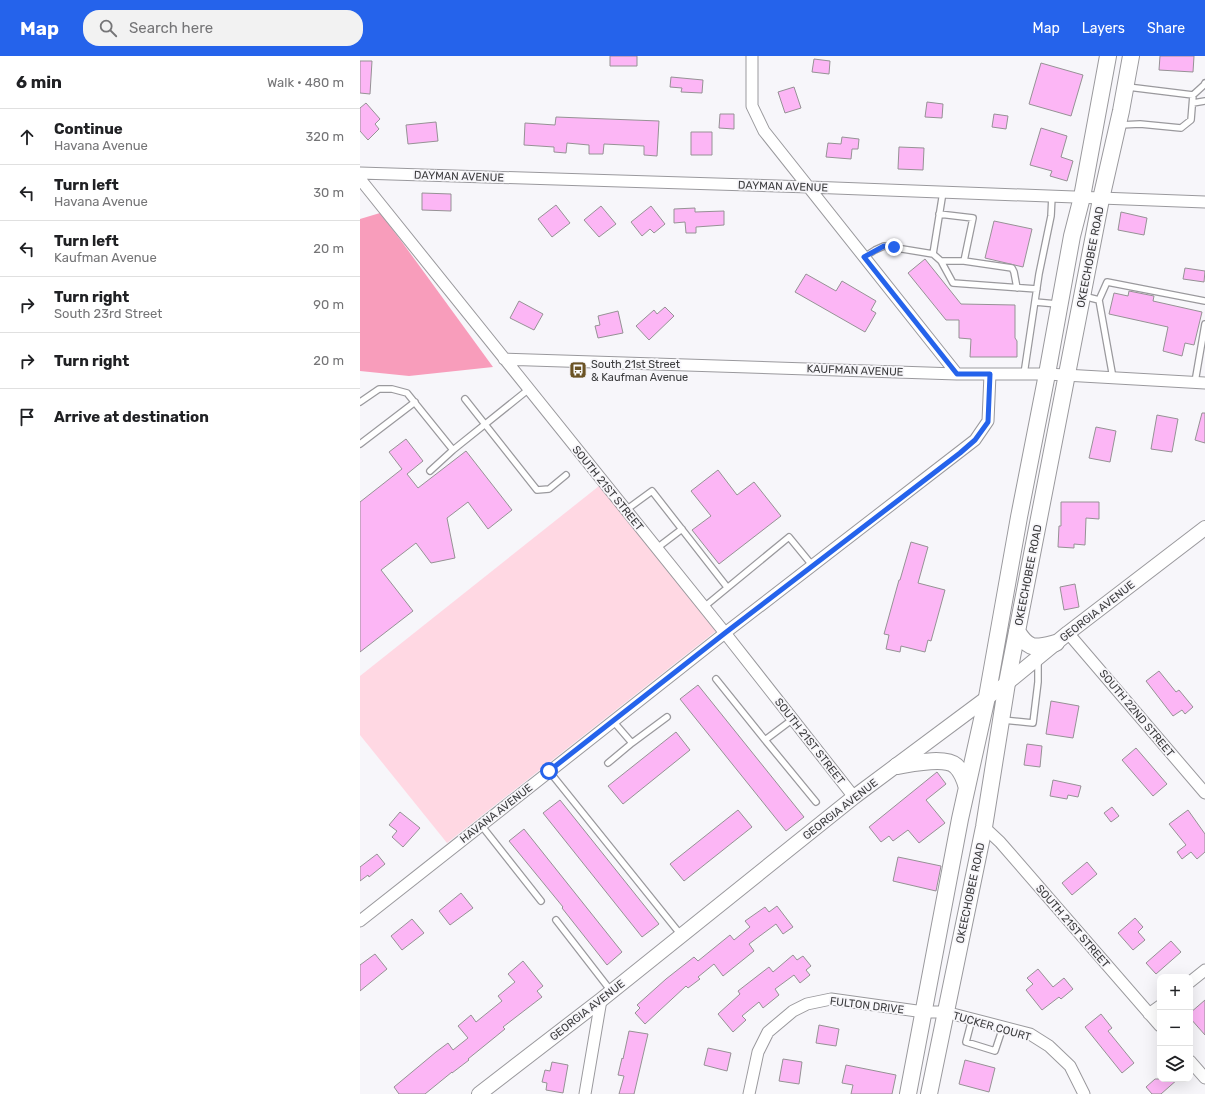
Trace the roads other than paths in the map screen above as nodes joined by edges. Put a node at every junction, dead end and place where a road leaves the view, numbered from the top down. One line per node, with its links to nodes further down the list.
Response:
1 (752, 56): 12 (street)
2 (1108, 56): 15 (main road, OKEECHOBEE ROAD)
3 (1131, 56): 5 (main road, OKEECHOBEE ROAD)
4 (1205, 83): 6 (lane)
5 (1125, 86): 6 (lane); 9 (main road, OKEECHOBEE ROAD)
6 (1193, 95): 8 (lane)
7 (1205, 101): 8 (lane)
8 (1192, 103): 9 (lane)
9 (1118, 125): 16 (main road, OKEECHOBEE ROAD)
10 (360, 173): 12 (street, DAYMAN AVENUE)
11 (360, 179): 31 (street, SOUTH 21ST STREET)
12 (809, 187): 13 (street, DAYMAN AVENUE); 20 (street)
13 (943, 192): 14 (street, DAYMAN AVENUE); 18 (lane)
14 (1052, 196): 15 (street, DAYMAN AVENUE); 24 (lane)
15 (1082, 197): 16 (street, DAYMAN AVENUE); 29 (main road, OKEECHOBEE ROAD)
16 (1101, 199): 17 (street, DAYMAN AVENUE); 25 (main road, OKEECHOBEE ROAD)
17 (1205, 202)
18 (939, 214): 19 (lane); 22 (lane)
19 (933, 254): 20 (lane); 21 (lane)
20 (864, 257): 32 (street)
21 (941, 261): 22 (lane); 23 (lane)
22 (964, 261): 23 (lane)
23 (1017, 288): 24 (lane)
24 (1037, 289): 28 (lane)
25 (1083, 296): 26 (lane); 36 (main road, OKEECHOBEE ROAD)
26 (1099, 300): 27 (lane); 37 (lane)
27 (1205, 301)
28 (1035, 302): 29 (lane); 34 (lane)
29 (1060, 305): 35 (main road, OKEECHOBEE ROAD)
30 (1205, 324): 38 (lane)
31 (504, 359): 32 (street, KAUFMAN AVENUE); 39 (street, SOUTH 21ST STREET)
32 (957, 374): 33 (street, KAUFMAN AVENUE)
33 (990, 374): 34 (street, KAUFMAN AVENUE); 52 (street, HAVANA AVENUE)
34 (1024, 374): 35 (street, KAUFMAN AVENUE)
35 (1047, 374): 36 (street, KAUFMAN AVENUE); 61 (main road, OKEECHOBEE ROAD)
36 (1068, 376): 37 (street, KAUFMAN AVENUE); 55 (main road, OKEECHOBEE ROAD)
37 (1113, 378): 38 (street, KAUFMAN AVENUE)
38 (1200, 383)
39 (528, 389): 43 (lane); 48 (street, SOUTH 21ST STREET)
40 (465, 399): 43 (lane)
41 (360, 402): 42 (lane)
42 (414, 402): 44 (lane); 45 (lane)
43 (485, 424): 45 (lane); 47 (lane)
44 (360, 444)
45 (453, 450): 46 (lane)
46 (430, 471)
47 (566, 475)
48 (626, 510): 50 (lane); 51 (street, SOUTH 21ST STREET)
49 (1205, 528): 57 (street, GEORGIA AVENUE)
50 (682, 529): 51 (lane); 53 (lane)
51 (656, 548): 54 (street, SOUTH 21ST STREET)
52 (812, 566): 53 (lane); 56 (street, HAVANA AVENUE)
53 (727, 587): 54 (lane)
54 (704, 606): 56 (street, SOUTH 21ST STREET)
55 (1017, 631): 57 (main road); 60 (main road, OKEECHOBEE ROAD)
56 (725, 633): 63 (street, SOUTH 21ST STREET); 65 (street, HAVANA AVENUE)
57 (1062, 638): 58 (street, GEORGIA AVENUE); 72 (street, SOUTH 22ND STREET)
58 (1038, 658): 60 (street, GEORGIA AVENUE); 64 (lane)
59 (716, 679): 66 (lane)
60 (1007, 683): 61 (street, GEORGIA AVENUE); 64 (main road, OKEECHOBEE ROAD)
61 (987, 697): 69 (street, GEORGIA AVENUE); 71 (main road, OKEECHOBEE ROAD)
62 (667, 717): 67 (lane)
63 (793, 719): 66 (lane); 73 (street, SOUTH 21ST STREET)
64 (1001, 719): 76 (main road, OKEECHOBEE ROAD)
65 (613, 720): 67 (lane); 70 (street, HAVANA AVENUE)
66 (765, 740): 74 (lane)
67 (632, 744): 68 (lane)
68 (608, 764)
69 (897, 766): 71 (main road); 73 (street, GEORGIA AVENUE)
70 (549, 771): 75 (street, HAVANA AVENUE); 80 (lane)
71 (967, 788): 85 (main road, OKEECHOBEE ROAD)
72 (1205, 793)
73 (854, 798): 80 (street, GEORGIA AVENUE)
74 (816, 802)
75 (481, 825): 77 (lane); 79 (street, HAVANA AVENUE)
76 (984, 827): 86 (main road, OKEECHOBEE ROAD); 87 (street, SOUTH 21ST STREET)
77 (541, 901)
78 (556, 920): 83 (lane)
79 (360, 921)
80 (682, 935): 83 (street, GEORGIA AVENUE)
81 (1205, 970): 82 (street)
82 (1193, 980)
83 (606, 995): 93 (street, GEORGIA AVENUE); 94 (street)
84 (1157, 1008): 87 (street)
85 (924, 1012): 86 (street, FULTON DRIVE); 95 (street, FULTON DRIVE); 96 (main road, OKEECHOBEE ROAD)
86 (945, 1012): 88 (street, TUCKER COURT); 97 (main road, OKEECHOBEE ROAD)
87 (1149, 1014): 89 (street, SOUTH 21ST STREET)
88 (972, 1019): 90 (street, TUCKER COURT); 90 (lane)
89 (1157, 1023)
90 (1003, 1027): 98 (street, TUCKER COURT)
91 (1193, 1064): 92 (street)
92 (1205, 1078)
93 (479, 1094)
94 (585, 1094)
95 (750, 1094)
96 (908, 1094)
97 (929, 1094)
98 (1084, 1094)

